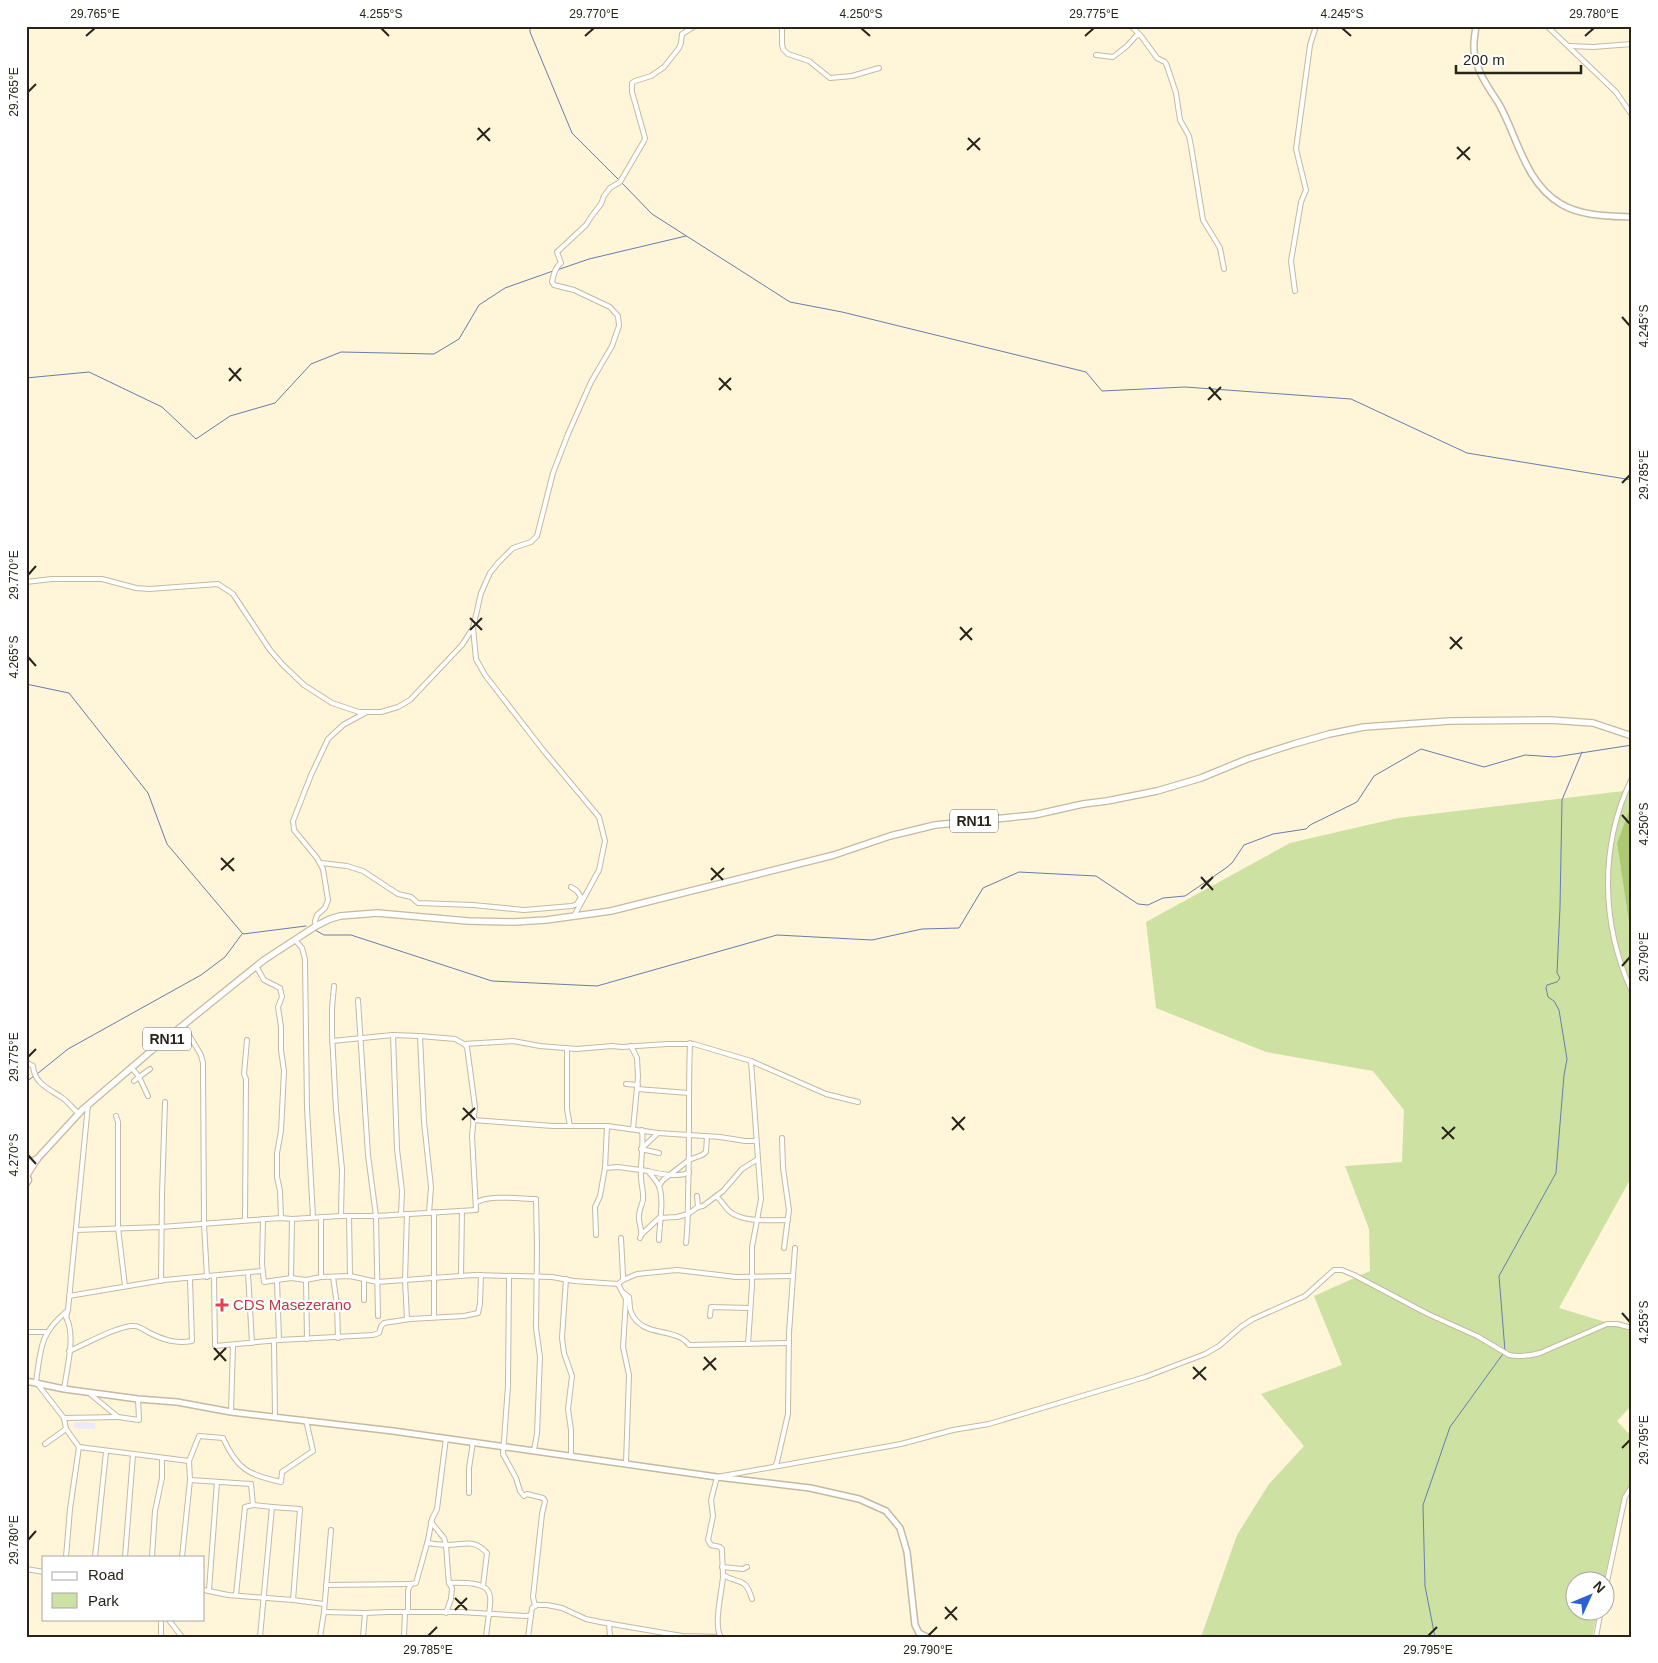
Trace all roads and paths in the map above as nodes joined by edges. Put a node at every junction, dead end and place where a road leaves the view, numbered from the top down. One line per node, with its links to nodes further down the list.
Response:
1 (695, 26): 17 (street)
2 (782, 26): 11 (street)
3 (1131, 26): 7 (street)
4 (1316, 26): 15 (street)
5 (1476, 26): 13 (main road)
6 (1547, 26): 9 (street)
7 (1141, 36): 10 (street); 14 (street)
8 (1632, 44): 9 (street)
9 (1567, 46): 12 (street)
10 (1096, 55)
11 (879, 68)
12 (1632, 115)
13 (1632, 218)
14 (1224, 269)
15 (1295, 291)
16 (26, 582): 18 (street)
17 (473, 628): 18 (street); 23 (street)
18 (365, 713): 21 (street)
19 (1632, 736): 23 (main road, RN11)
20 (1632, 778): 28 (street)
21 (321, 863): 22 (street); 24 (street)
22 (571, 887)
23 (574, 916): 24 (main road, RN11)
24 (316, 926): 25 (main road, RN11)
25 (295, 940): 26 (main road, RN11); 93 (street)
26 (256, 966): 32 (main road, RN11); 95 (street)
27 (1632, 975): 28 (street)
28 (1625, 977): 30 (street)
29 (334, 986): 37 (street)
30 (1632, 992)
31 (358, 1000): 35 (street)
32 (184, 1025): 44 (main road, RN11); 102 (street)
33 (393, 1035): 34 (street); 35 (street); 87 (street)
34 (420, 1036): 39 (street); 86 (street)
35 (360, 1039): 37 (street); 92 (street)
36 (247, 1040): 99 (street)
37 (332, 1041): 90 (street)
38 (690, 1043): 40 (street); 42 (street); 50 (street)
39 (464, 1044): 41 (street); 57 (street)
40 (631, 1046): 41 (street); 49 (street)
41 (567, 1048): 58 (street)
42 (751, 1061): 53 (street); 66 (street)
43 (26, 1062): 55 (street)
44 (132, 1068): 46 (street); 54 (main road, RN11)
45 (150, 1069): 46 (street)
46 (139, 1077): 47 (street); 51 (street)
47 (134, 1081)
48 (626, 1084): 49 (street)
49 (637, 1087): 50 (street); 60 (street)
50 (689, 1094): 63 (street)
51 (148, 1096)
52 (166, 1102): 103 (street)
53 (858, 1102)
54 (88, 1105): 55 (main road, RN11); 105 (street)
55 (79, 1114): 69 (main road, RN11)
56 (116, 1116): 104 (street)
57 (473, 1120): 58 (street); 83 (street)
58 (570, 1126): 59 (street)
59 (607, 1126): 60 (street); 73 (street)
60 (633, 1130): 61 (street)
61 (642, 1130): 62 (street); 67 (street)
62 (658, 1133): 63 (street); 67 (street)
63 (690, 1135): 64 (street); 71 (street)
64 (707, 1136): 66 (street); 71 (street)
65 (782, 1138): 101 (street)
66 (756, 1141): 70 (street)
67 (641, 1149): 68 (street); 74 (street)
68 (659, 1154)
69 (37, 1159): 72 (main road, RN11); 78 (main road, RN11)
70 (758, 1159): 82 (street); 98 (street)
71 (689, 1160): 76 (street); 77 (street)
72 (26, 1167)
73 (605, 1168): 74 (street); 106 (street)
74 (642, 1170): 75 (street); 96 (street)
75 (648, 1171): 77 (street); 80 (street)
76 (689, 1172): 77 (street); 89 (street)
77 (671, 1174): 80 (street)
78 (27, 1175): 79 (highway)
79 (26, 1183)
80 (659, 1186): 96 (street)
81 (697, 1196): 84 (street)
82 (716, 1196): 84 (street); 98 (street)
83 (475, 1204): 85 (street); 118 (street)
84 (698, 1207): 89 (street)
85 (462, 1211): 86 (street); 114 (street)
86 (432, 1213): 88 (street); 126 (street)
87 (401, 1214): 88 (street); 92 (street)
88 (407, 1214): 132 (street)
89 (688, 1214): 96 (street); 109 (street)
90 (341, 1216): 91 (street); 94 (street)
91 (349, 1216): 92 (street); 116 (street)
92 (376, 1216): 135 (street)
93 (313, 1217): 94 (street); 97 (street)
94 (321, 1217): 123 (street)
95 (281, 1218): 97 (street); 100 (street)
96 (659, 1218): 108 (street)
97 (292, 1219): 125 (street)
98 (758, 1219): 101 (street); 119 (street)
99 (245, 1220): 100 (street); 102 (street)
100 (263, 1220): 112 (street)
101 (788, 1220): 110 (street)
102 (204, 1224): 103 (street); 121 (street)
103 (161, 1227): 104 (street); 134 (street)
104 (118, 1228): 105 (street); 137 (street)
105 (76, 1230): 139 (street)
106 (596, 1235)
107 (621, 1238): 133 (street)
108 (659, 1240)
109 (686, 1243)
110 (784, 1248)
111 (795, 1248): 120 (street)
112 (262, 1271): 113 (street); 129 (street)
113 (248, 1272): 122 (street); 153 (street)
114 (462, 1275): 115 (street); 126 (street)
115 (480, 1275): 117 (street); 145 (street)
116 (350, 1276): 124 (street); 131 (street)
117 (509, 1276): 118 (street); 172 (street)
118 (537, 1276): 128 (street); 174 (street)
119 (752, 1276): 120 (street); 133 (street); 141 (street)
120 (793, 1276): 154 (street)
121 (207, 1277): 122 (street); 127 (street)
122 (214, 1277): 156 (street)
123 (321, 1277): 124 (street); 130 (street)
124 (333, 1277): 150 (street)
125 (291, 1278): 129 (street); 130 (street)
126 (434, 1278): 132 (street); 145 (street)
127 (190, 1279): 134 (street); 157 (street)
128 (566, 1279): 136 (street); 177 (street)
129 (277, 1280): 152 (street)
130 (306, 1280): 151 (street)
131 (364, 1280): 135 (street); 140 (street)
132 (405, 1280): 135 (street); 146 (street)
133 (623, 1280): 136 (street)
134 (161, 1281): 137 (street)
135 (377, 1282): 143 (street)
136 (618, 1284): 138 (street)
137 (125, 1286): 139 (street)
138 (624, 1293): 155 (street); 180 (street)
139 (69, 1296): 142 (street)
140 (364, 1300)
141 (750, 1308): 144 (street); 155 (street)
142 (68, 1310): 149 (street); 157 (street)
143 (378, 1316)
144 (710, 1316)
145 (434, 1317): 146 (street)
146 (407, 1319): 150 (street)
147 (1632, 1328): 181 (street)
148 (26, 1332): 149 (street)
149 (47, 1332): 159 (street)
150 (338, 1338): 151 (street)
151 (307, 1339): 152 (street)
152 (277, 1340): 153 (street); 164 (street)
153 (252, 1343): 156 (street)
154 (789, 1343): 155 (street); 181 (street)
155 (748, 1344)
156 (233, 1345): 163 (street)
157 (69, 1351): 160 (street)
158 (26, 1381): 159 (main road)
159 (36, 1382): 160 (main road); 166 (street)
160 (64, 1388): 161 (main road)
161 (86, 1391): 162 (main road); 165 (street)
162 (138, 1398): 163 (main road); 165 (street)
163 (231, 1412): 164 (main road)
164 (275, 1416): 167 (main road)
165 (118, 1417): 166 (street)
166 (64, 1418): 168 (street)
167 (305, 1419): 169 (main road); 179 (street)
168 (66, 1429): 171 (street); 173 (street)
169 (446, 1438): 170 (main road); 189 (street)
170 (473, 1442): 172 (main road); 186 (street)
171 (45, 1444)
172 (503, 1446): 174 (main road); 214 (street)
173 (79, 1447): 175 (street); 193 (street)
174 (534, 1450): 177 (main road)
175 (106, 1452): 176 (street); 194 (street)
176 (133, 1455): 178 (street); 195 (street)
177 (570, 1455): 180 (main road)
178 (162, 1459): 179 (street); 196 (street)
179 (189, 1462): 183 (street)
180 (626, 1463): 182 (main road)
181 (775, 1466): 182 (street)
182 (717, 1477): 198 (street); 234 (main road)
183 (190, 1480): 184 (street); 197 (street)
184 (217, 1482): 187 (street); 208 (street)
185 (1632, 1486): 201 (street)
186 (469, 1493)
187 (252, 1505): 188 (street); 209 (street)
188 (272, 1507): 210 (street); 212 (street)
189 (431, 1522): 191 (street); 192 (street)
190 (331, 1530): 206 (street)
191 (427, 1543): 192 (street); 205 (street)
192 (446, 1545): 204 (street); 207 (street)
193 (66, 1556)
194 (95, 1556)
195 (125, 1556)
196 (152, 1556)
197 (182, 1556)
198 (722, 1567): 199 (street); 203 (street)
199 (747, 1567)
200 (26, 1569): 202 (street)
201 (1609, 1570)
202 (42, 1572)
203 (723, 1575): 211 (street); 224 (street)
204 (449, 1583): 207 (street); 218 (street)
205 (411, 1584): 206 (street); 216 (street)
206 (326, 1586): 213 (street)
207 (483, 1586): 219 (street)
208 (206, 1590): 209 (street)
209 (236, 1595): 210 (street)
210 (263, 1597): 212 (street); 227 (street)
211 (752, 1599)
212 (293, 1600): 213 (street)
213 (324, 1604): 215 (street)
214 (534, 1606): 220 (street); 224 (street)
215 (324, 1612): 217 (street); 228 (street)
216 (406, 1612): 217 (street); 218 (street); 230 (street)
217 (365, 1613): 229 (street)
218 (446, 1613): 219 (street)
219 (488, 1614): 220 (street); 231 (street)
220 (531, 1615): 232 (street)
221 (161, 1620): 225 (street)
222 (169, 1620): 226 (street)
223 (1599, 1620): 235 (street)
224 (609, 1623): 233 (street)
225 (161, 1637)
226 (182, 1637)
227 (260, 1637)
228 (320, 1637)
229 (364, 1637)
230 (404, 1637)
231 (486, 1637)
232 (528, 1637)
233 (610, 1637)
234 (927, 1637)
235 (1596, 1637)

